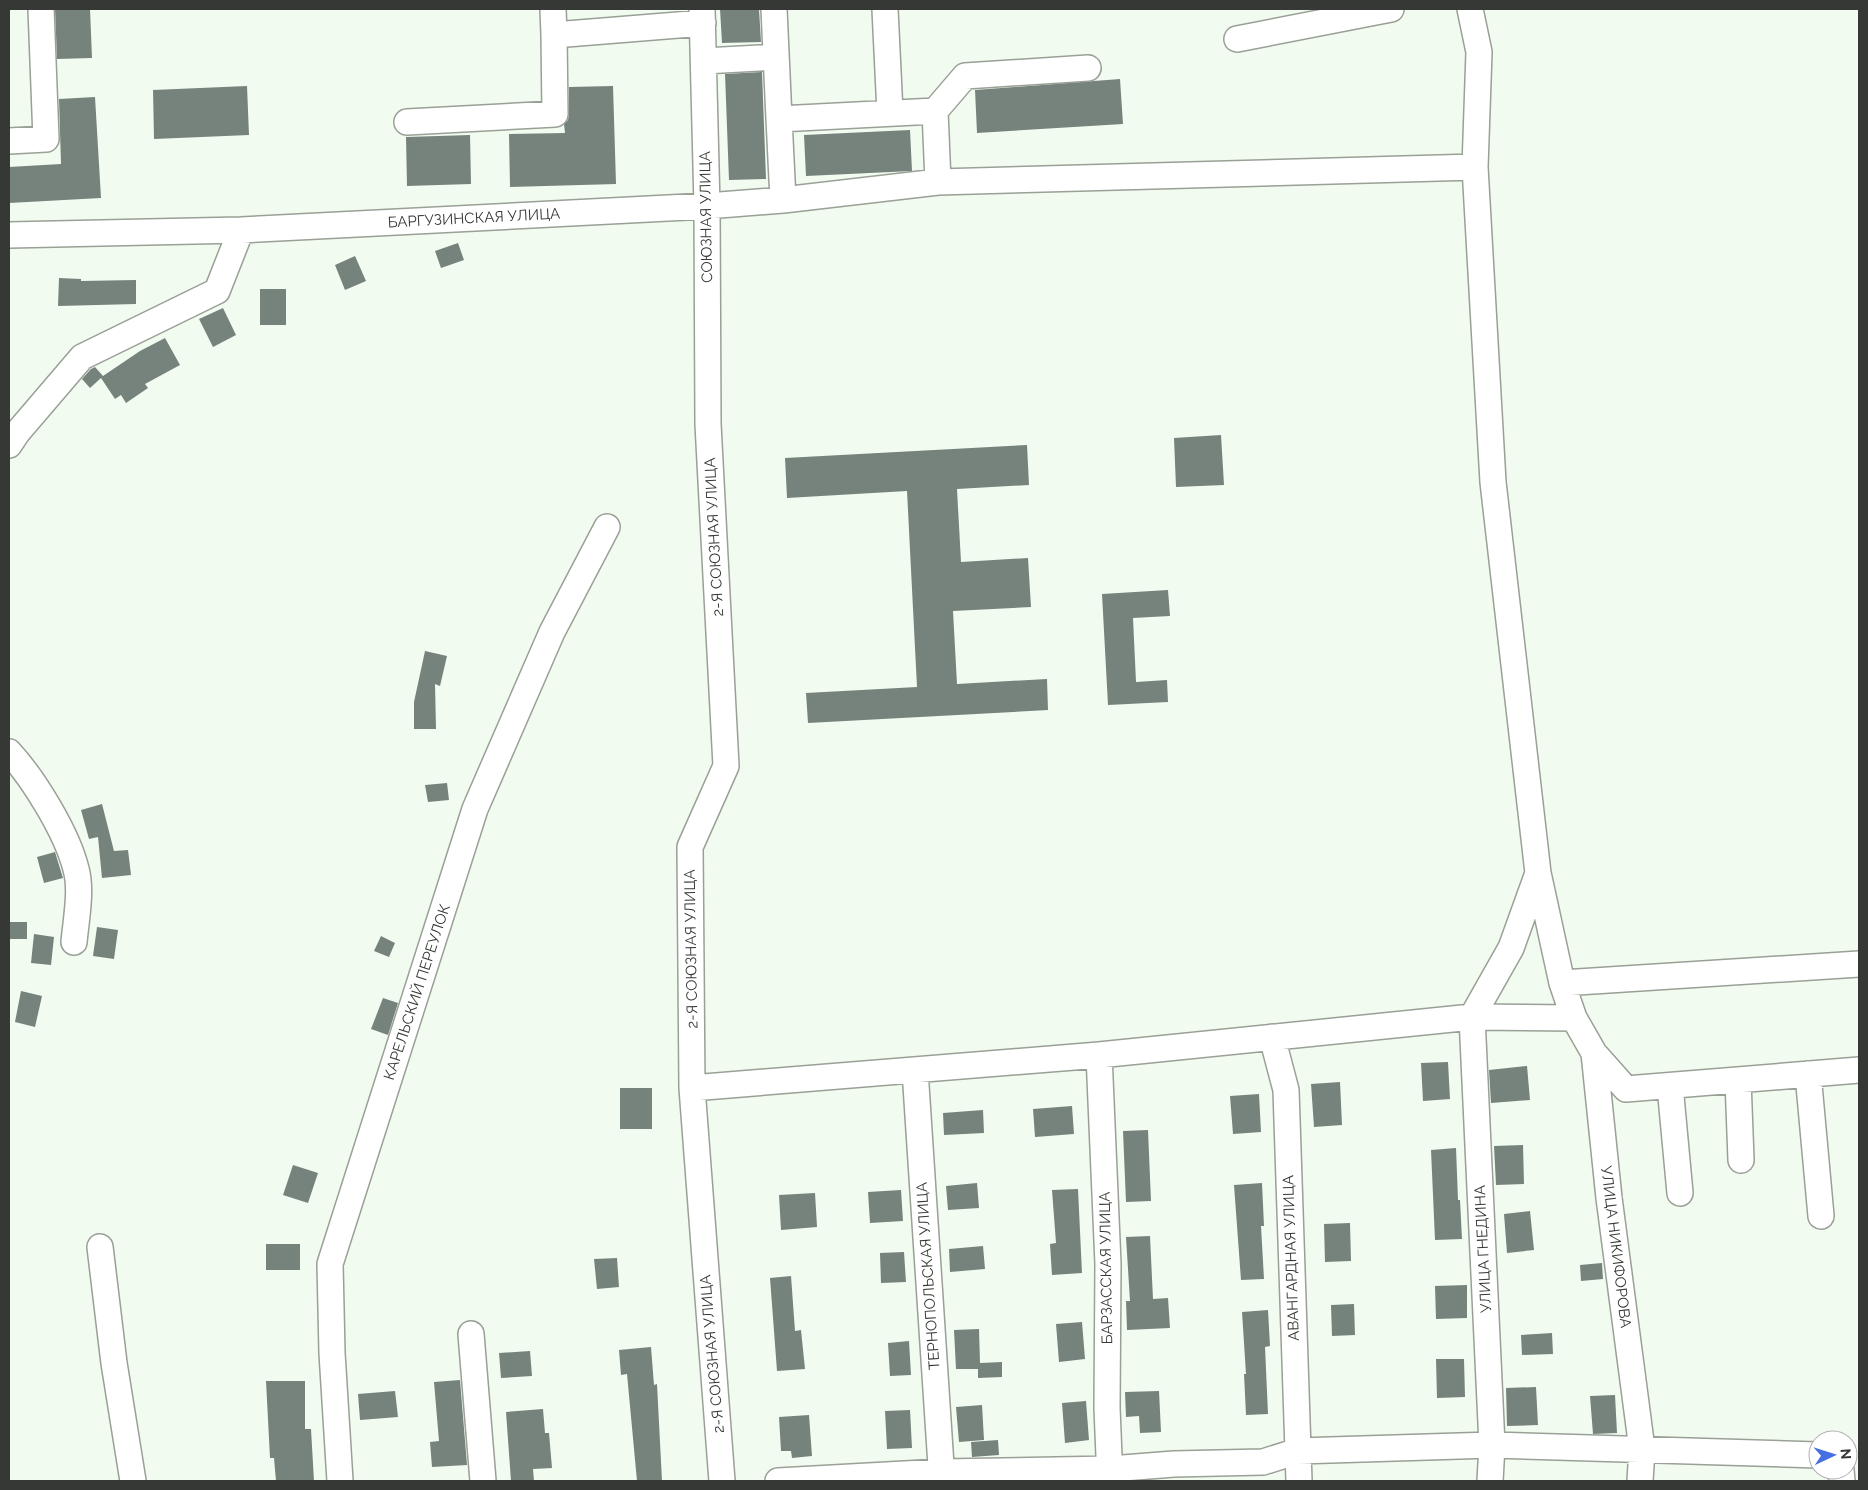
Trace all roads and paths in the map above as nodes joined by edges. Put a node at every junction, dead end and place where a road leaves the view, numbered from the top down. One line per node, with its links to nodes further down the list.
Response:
1 (41, 9): 17 (street)
2 (553, 9): 8 (street)
3 (774, 9): 10 (street)
4 (885, 9): 14 (street)
5 (1391, 9): 9 (street)
6 (1470, 9): 18 (street, УЛИЦА НИКИФОРОВА)
7 (702, 16): 8 (street); 11 (street, СОЮЗНАЯ УЛИЦА)
8 (554, 35): 16 (street)
9 (1237, 39)
10 (776, 57): 11 (street); 15 (street)
11 (704, 61): 21 (street, СОЮЗНАЯ УЛИЦА)
12 (1088, 68): 13 (street)
13 (935, 111): 14 (street); 19 (street)
14 (890, 113): 15 (street)
15 (780, 119): 20 (street)
16 (406, 122)
17 (9, 141)
18 (1475, 167): 19 (street, БАРГУЗИНСКАЯ УЛИЦА); 28 (street, УЛИЦА НИКИФОРОВА)
19 (938, 182): 20 (street, БАРГУЗИНСКАЯ УЛИЦА)
20 (783, 200): 21 (street, БАРГУЗИНСКАЯ УЛИЦА)
21 (707, 206): 22 (street, БАРГУЗИНСКАЯ УЛИЦА); 24 (street, СОЮЗНАЯ УЛИЦА)
22 (241, 230): 23 (street, БАРГУЗИНСКАЯ УЛИЦА); 25 (street)
23 (9, 235)
24 (708, 424): 42 (street, 2-Я СОЮЗНАЯ УЛИЦА)
25 (9, 445)
26 (607, 527): 55 (street, КАРЕЛЬСКИЙ ПЕРЕУЛОК)
27 (9, 752): 29 (street)
28 (1538, 873): 31 (street, УЛИЦА НИКИФОРОВА); 32 (street)
29 (74, 942)
30 (1859, 964): 31 (street)
31 (1562, 983): 33 (street, УЛИЦА НИКИФОРОВА)
32 (1472, 1017): 33 (street); 34 (street); 48 (street, УЛИЦА ГНЕДИНА)
33 (1574, 1018): 35 (street, УЛИЦА НИКИФОРОВА)
34 (1272, 1037): 36 (street); 50 (street, АВАНГАРДНАЯ УЛИЦА)
35 (1594, 1053): 41 (street); 49 (street, УЛИЦА НИКИФОРОВА)
36 (1098, 1055): 37 (street); 52 (street, БАРЗАССКАЯ УЛИЦА)
37 (915, 1070): 42 (street); 53 (street, ТЕРНОПОЛЬСКАЯ УЛИЦА)
38 (1859, 1070): 39 (street)
39 (1808, 1074): 40 (street); 45 (street)
40 (1738, 1080): 41 (street); 43 (street)
41 (1670, 1086): 44 (street)
42 (692, 1088): 57 (street, 2-Я СОЮЗНАЯ УЛИЦА)
43 (1741, 1160)
44 (1680, 1193)
45 (1821, 1216)
46 (100, 1247): 54 (street)
47 (471, 1334): 56 (street)
48 (1492, 1445): 49 (street); 50 (street); 60 (street, УЛИЦА ГНЕДИНА)
49 (1642, 1449): 51 (street); 61 (street, УЛИЦА НИКИФОРОВА)
50 (1298, 1451): 52 (street); 59 (street, АВАНГАРДНАЯ УЛИЦА)
51 (1808, 1455)
52 (1110, 1475): 53 (street)
53 (941, 1476): 58 (street)
54 (133, 1481)
55 (340, 1481)
56 (483, 1481)
57 (722, 1481)
58 (778, 1481)
59 (1299, 1481)
60 (1490, 1481)
61 (1640, 1481)

